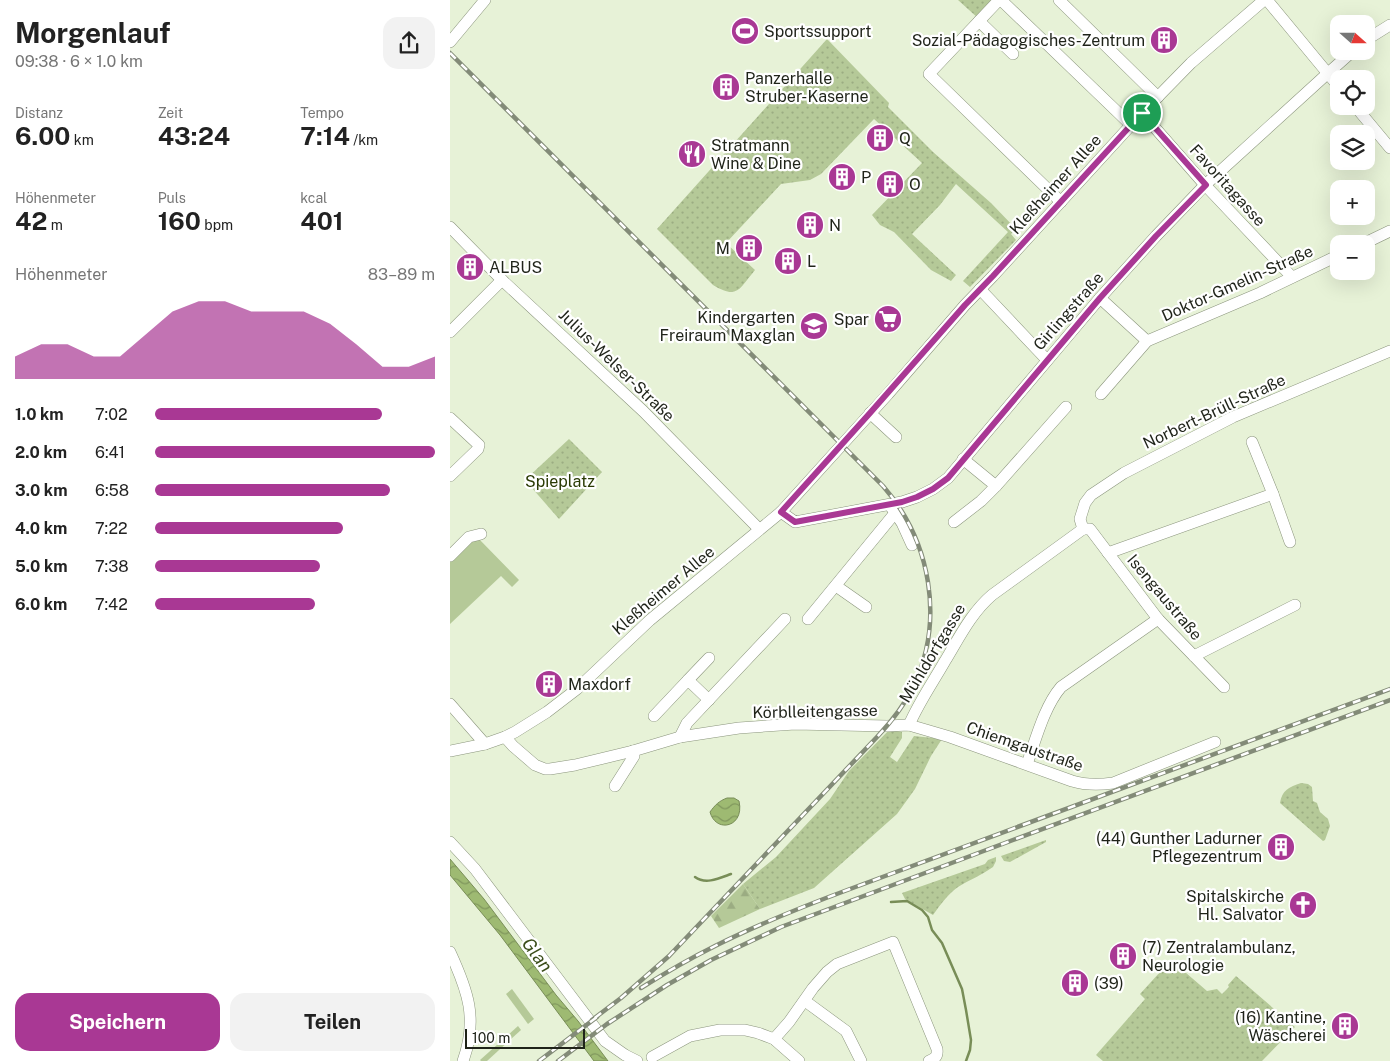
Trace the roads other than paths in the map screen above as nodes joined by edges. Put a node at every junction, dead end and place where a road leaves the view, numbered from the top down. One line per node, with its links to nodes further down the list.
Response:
1 (485, 0): 8 (street)
2 (1000, 0): 5 (street); 16 (street)
3 (1059, 0): 13 (street)
4 (1266, 0): 11 (street); 13 (street, Kleßheimer Allee)
5 (979, 21): 9 (street); 19 (street)
6 (1390, 25): 7 (street)
7 (1375, 34)
8 (450, 41)
9 (1013, 54)
10 (1342, 60): 11 (street, Girlingstraße)
11 (1326, 74): 12 (street); 18 (street, Girlingstraße)
12 (1330, 78)
13 (1158, 97): 14 (street, Kleßheimer Allee)
14 (1142, 113): 16 (street, Kleßheimer Allee); 18 (street, Favoritagasse)
15 (1362, 115): 17 (street)
16 (1131, 124): 19 (street, Kleßheimer Allee)
17 (1390, 148)
18 (1206, 185): 24 (street, Favoritagasse); 27 (street, Girlingstraße)
19 (1061, 202): 26 (street, Kleßheimer Allee)
20 (450, 227): 25 (street, Julius-Welser-Straße)
21 (1390, 231): 22 (street)
22 (1375, 238)
23 (1330, 259): 24 (street, Doktor-Gmelin-Straße)
24 (1292, 277): 29 (street, Doktor-Gmelin-Straße)
25 (502, 280): 28 (street); 46 (street, Julius-Welser-Straße)
26 (980, 289): 31 (street); 34 (street, Kleßheimer Allee)
27 (1100, 298): 29 (street, Doktor-Gmelin-Straße); 31 (street, Girlingstraße)
28 (450, 332)
29 (1148, 341): 32 (street, Doktor-Gmelin-Straße)
30 (1390, 351): 45 (street, Norbert-Brüll-Straße)
31 (1047, 360): 38 (street, Girlingstraße)
32 (1101, 394)
33 (1066, 407): 40 (street)
34 (870, 413): 36 (street); 43 (street, Kleßheimer Allee)
35 (450, 418): 39 (street)
36 (896, 436)
37 (1252, 442): 41 (street)
38 (963, 459): 40 (street); 42 (street, Girlingstraße)
39 (450, 476)
40 (996, 486): 44 (street)
41 (1273, 494): 48 (street); 50 (street)
42 (892, 508): 43 (street, Girlingstraße); 49 (street); 52 (street)
43 (781, 512): 46 (street, Kleßheimer Allee)
44 (954, 522)
45 (1084, 529): 50 (street, Isengaustraße); 65 (street, Mühldorfgasse)
46 (759, 530): 66 (street, Kleßheimer Allee)
47 (481, 534): 51 (street)
48 (1290, 542)
49 (912, 546)
50 (1108, 553): 55 (street, Isengaustraße)
51 (450, 556)
52 (836, 586): 54 (street); 57 (street)
53 (1295, 605): 58 (street)
54 (866, 606)
55 (1158, 618): 58 (street, Isengaustraße); 72 (street)
56 (785, 619): 62 (street)
57 (808, 620)
58 (1194, 656): 61 (street, Isengaustraße)
59 (709, 658): 60 (street)
60 (688, 680): 62 (street); 64 (street)
61 (1224, 688)
62 (709, 700): 67 (street)
63 (450, 704): 69 (street)
64 (654, 716)
65 (909, 725): 67 (street, Körblleitengasse); 72 (street, Chiemgaustraße)
66 (505, 737): 69 (street, Kleßheimer Allee); 71 (street, Körblleitengasse)
67 (680, 737): 71 (street, Körblleitengasse)
68 (1215, 742): 72 (street, Chiemgaustraße)
69 (485, 744): 70 (street, Kleßheimer Allee)
70 (450, 751)
71 (633, 751): 73 (street)
72 (1027, 764)
73 (615, 786)
74 (450, 842): 78 (street)
75 (450, 952): 80 (street)
76 (805, 1001): 77 (street); 83 (street); 84 (street)
77 (774, 1039): 79 (street); 82 (street)
78 (617, 1050): 79 (street); 81 (street)
79 (654, 1059)
80 (463, 1061)
81 (637, 1061)
82 (799, 1061)
83 (861, 1061)
84 (929, 1061)

